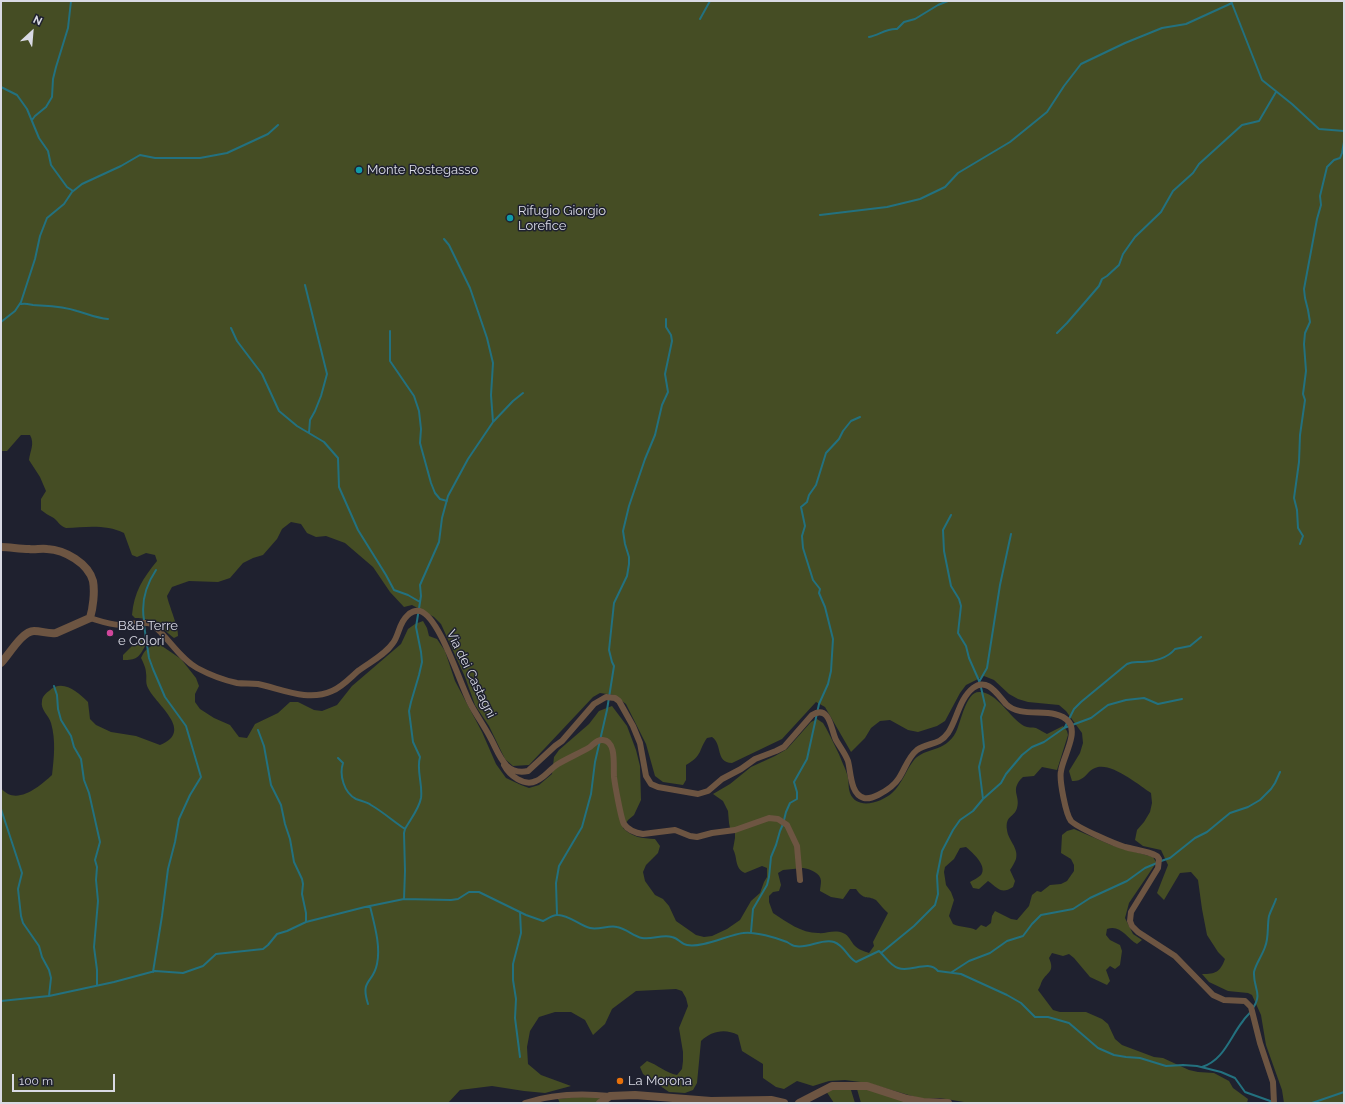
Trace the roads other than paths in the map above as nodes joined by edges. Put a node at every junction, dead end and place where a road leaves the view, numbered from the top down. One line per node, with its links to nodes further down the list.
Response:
1 (1, 547): 2 (street)
2 (90, 618): 3 (street); 4 (street, Via dei Castagni)
3 (1, 664)
4 (500, 759): 5 (street); 13 (street, Via dei Castagni)
5 (800, 880)
6 (610, 1096): 7 (street); 8 (street); 9 (street)
7 (712, 1102): 10 (street)
8 (525, 1103)
9 (600, 1103)
10 (784, 1103)
11 (799, 1103): 12 (street)
12 (948, 1103)
13 (1274, 1103)

